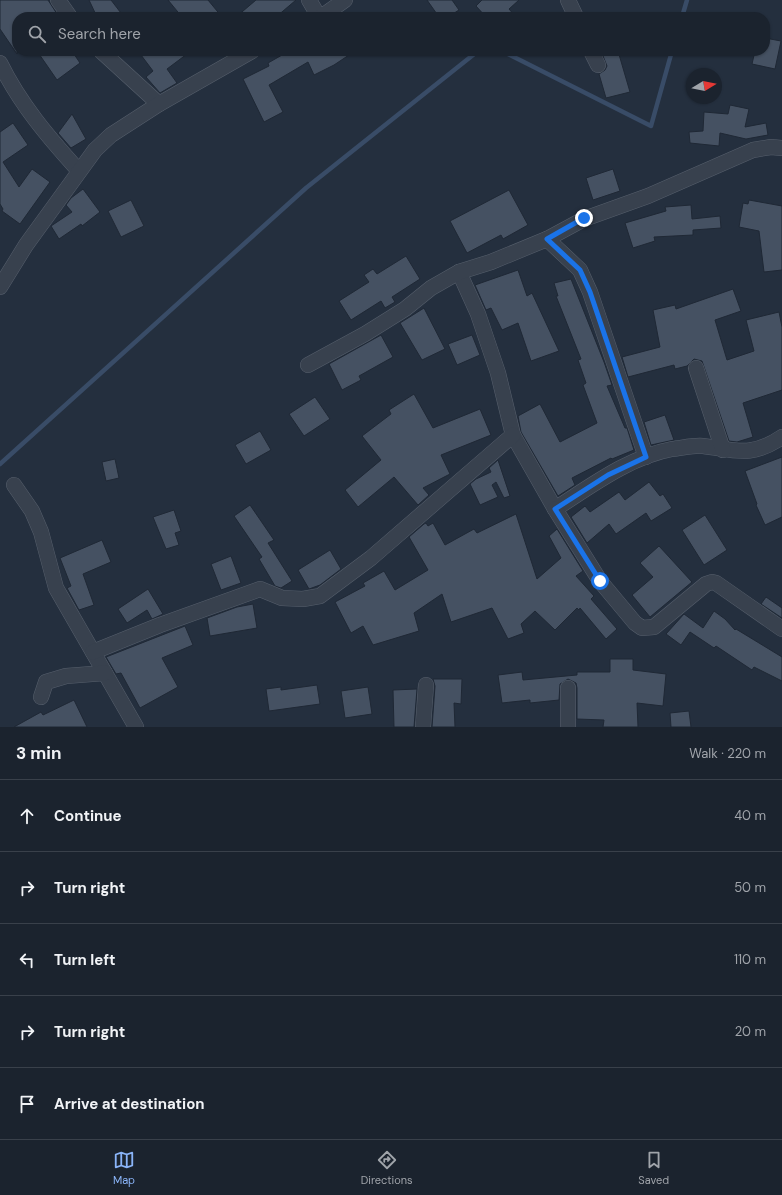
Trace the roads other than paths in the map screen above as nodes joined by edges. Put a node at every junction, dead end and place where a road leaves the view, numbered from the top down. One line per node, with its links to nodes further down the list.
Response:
1 (58, 0): 5 (street)
2 (309, 0): 6 (street)
3 (345, 0): 7 (street)
4 (568, 0): 8 (street)
5 (66, 12)
6 (317, 12)
7 (327, 12)
8 (574, 12)
9 (106, 56): 14 (street)
10 (243, 56): 14 (street)
11 (594, 56): 13 (street)
12 (0, 63): 16 (street)
13 (598, 65)
14 (159, 104): 16 (street)
15 (782, 148): 17 (street)
16 (79, 171): 19 (street)
17 (547, 239): 18 (street); 25 (street)
18 (459, 272): 20 (street); 22 (street)
19 (0, 287)
20 (308, 365)
21 (696, 368): 24 (street)
22 (513, 435): 27 (street); 29 (street)
23 (782, 437): 24 (street)
24 (723, 450): 25 (street)
25 (646, 457): 27 (street)
26 (14, 485): 29 (street)
27 (555, 509): 28 (street)
28 (782, 629)
29 (93, 652): 30 (street)
30 (105, 673): 33 (street); 34 (street)
31 (426, 685): 35 (street)
32 (568, 688): 36 (street)
33 (41, 697)
34 (136, 727)
35 (423, 727)
36 (568, 727)

